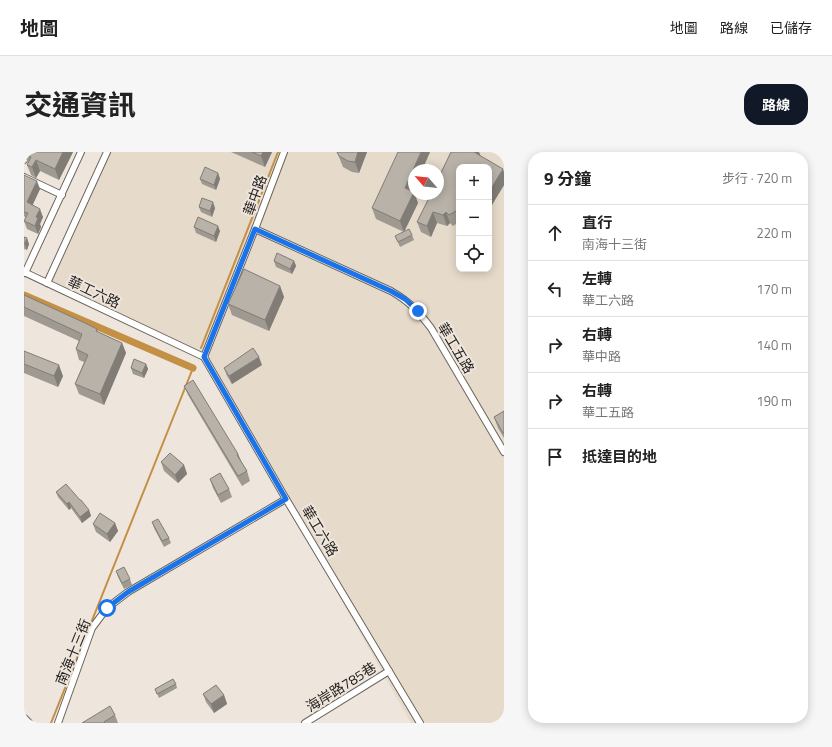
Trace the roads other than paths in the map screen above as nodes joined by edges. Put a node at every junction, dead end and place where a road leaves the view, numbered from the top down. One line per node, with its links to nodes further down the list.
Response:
1 (28, 152): 5 (street)
2 (81, 152): 7 (street)
3 (107, 152): 10 (street)
4 (284, 152): 8 (street, 華中路)
5 (24, 160)
6 (24, 177): 7 (street)
7 (62, 195): 9 (street)
8 (255, 229): 11 (street, 華中路); 12 (street, 華工五路)
9 (24, 272): 10 (street, 華工六路)
10 (47, 283): 11 (street, 華工六路)
11 (204, 357): 13 (street, 華工六路)
12 (504, 452)
13 (286, 499): 14 (street, 華工六路); 17 (street, 南海十三街)
14 (389, 671): 18 (street, 海岸路785巷); 19 (street, 華工六路)
15 (24, 720): 16 (main road)
16 (28, 723)
17 (58, 723)
18 (306, 723)
19 (420, 723)

